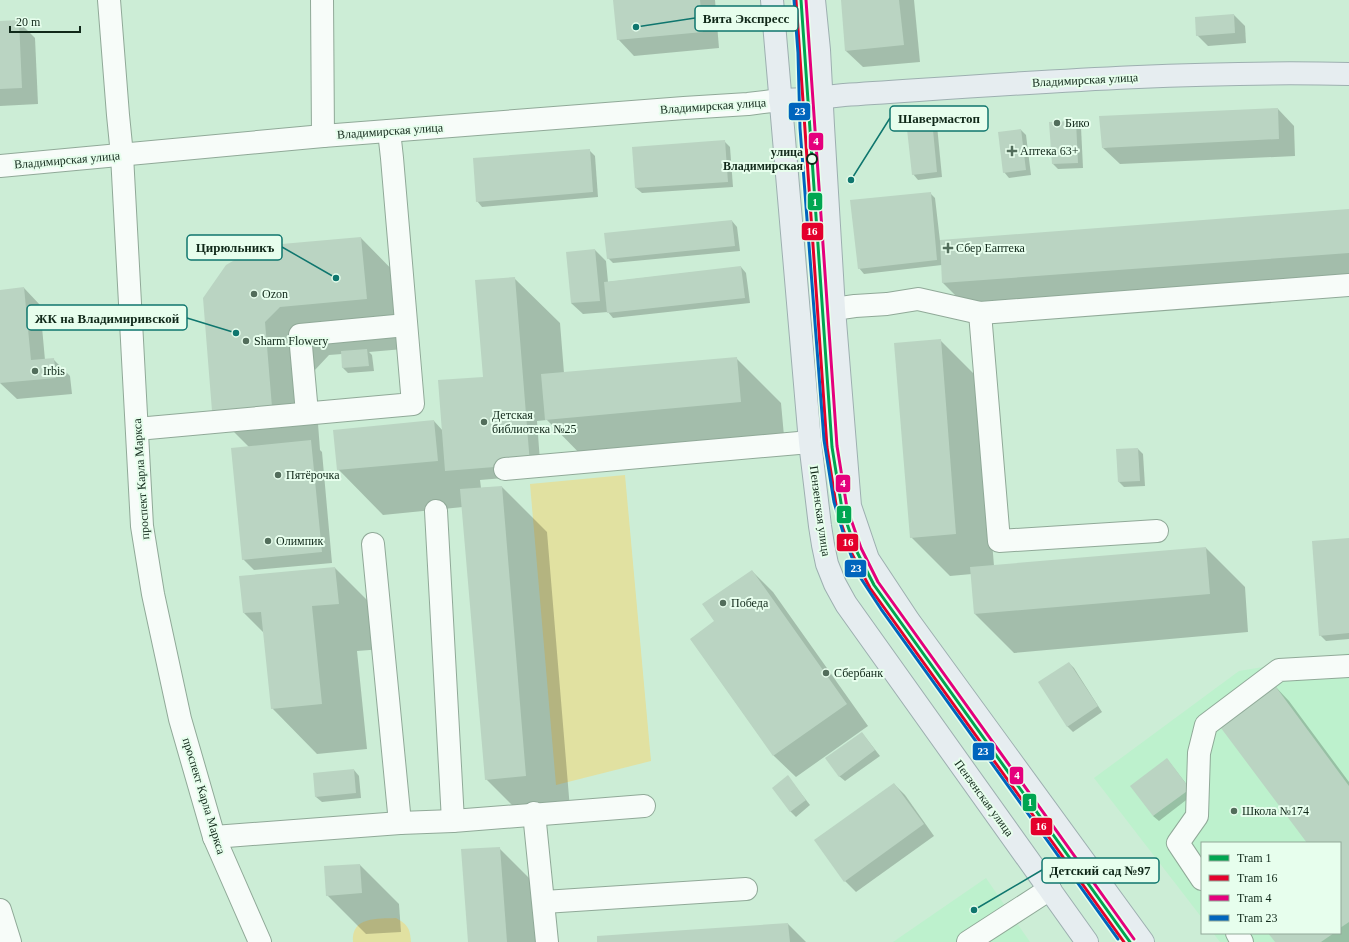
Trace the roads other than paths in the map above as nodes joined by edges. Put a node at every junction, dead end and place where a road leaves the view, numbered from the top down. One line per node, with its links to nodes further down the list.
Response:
1 (109, 0): 10 (street, проспект Карла Маркса)
2 (322, 0): 9 (street)
3 (772, 0): 7 (main road, Пензенская улица)
4 (814, 0): 6 (main road)
5 (1349, 74): 6 (main road, Владимирская улица)
6 (821, 98): 7 (main road, Владимирская улица); 13 (main road)
7 (780, 100): 8 (street, Владимирская улица); 18 (main road, Пензенская улица)
8 (389, 131): 9 (street, Владимирская улица); 15 (street)
9 (323, 136): 10 (street, Владимирская улица)
10 (122, 155): 11 (street, Владимирская улица); 17 (street, проспект Карла Маркса)
11 (0, 166)
12 (1349, 285): 14 (street)
13 (834, 309): 14 (street); 39 (main road)
14 (980, 313): 21 (street)
15 (406, 325): 16 (street); 16 (street)
16 (307, 413): 17 (street)
17 (137, 429): 28 (street, проспект Карла Маркса)
18 (810, 442): 19 (street); 31 (main road, Пензенская улица)
19 (505, 469)
20 (436, 511): 26 (street)
21 (1157, 531)
22 (373, 544): 27 (street)
23 (1349, 666): 29 (street)
24 (644, 806): 25 (street)
25 (534, 813): 26 (street); 32 (street)
26 (453, 821): 27 (street)
27 (400, 823): 28 (street)
28 (214, 837): 35 (street, проспект Карла Маркса)
29 (1201, 878)
30 (746, 889): 32 (street)
31 (1050, 889): 37 (street); 38 (main road, Пензенская улица)
32 (544, 902): 36 (street)
33 (0, 910): 34 (street)
34 (10, 942)
35 (260, 942)
36 (547, 942)
37 (968, 942)
38 (1087, 942)
39 (1143, 942)

